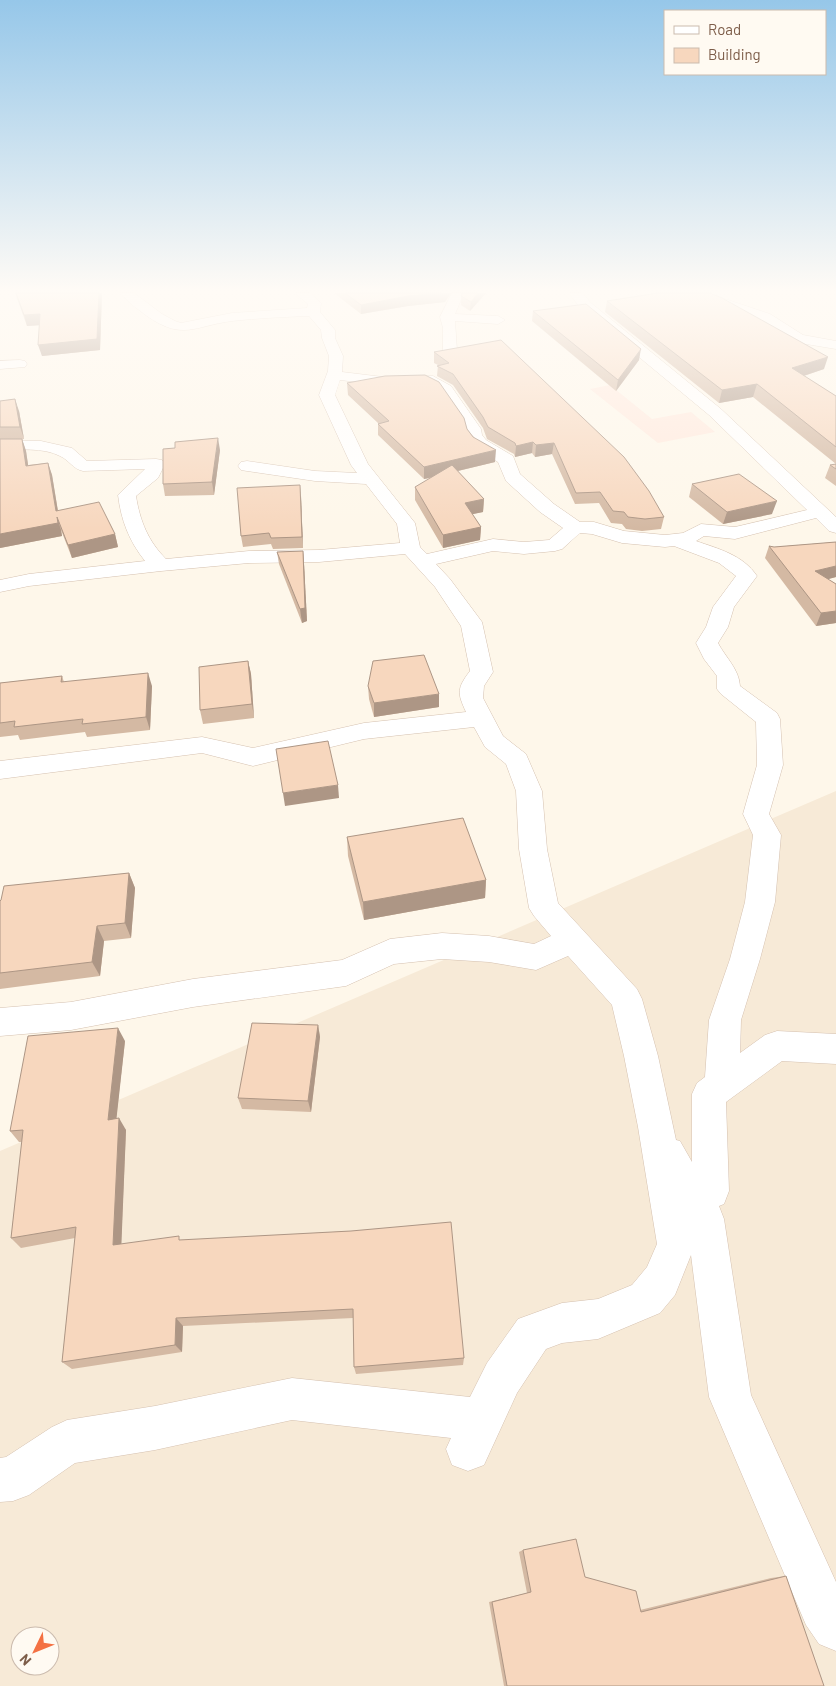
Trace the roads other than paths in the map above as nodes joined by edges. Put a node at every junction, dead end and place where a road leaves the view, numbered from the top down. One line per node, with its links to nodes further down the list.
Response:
1 (334, 372): 3 (street)
2 (666, 372): 7 (street)
3 (334, 375): 6 (street); 8 (street)
4 (0, 445): 11 (street)
5 (247, 466): 6 (street)
6 (370, 479): 10 (street)
7 (828, 519): 9 (street)
8 (575, 527): 9 (street); 10 (street)
9 (688, 538): 18 (street)
10 (416, 554): 11 (street); 13 (street)
11 (161, 564): 12 (street)
12 (0, 586)
13 (483, 718): 14 (street); 15 (street)
14 (0, 770)
15 (572, 940): 16 (street); 19 (street)
16 (0, 1022)
17 (836, 1049): 18 (street)
18 (721, 1086): 20 (street)
19 (658, 1140): 20 (street); 21 (street)
20 (687, 1188): 22 (street)
21 (0, 1480)
22 (836, 1627)

